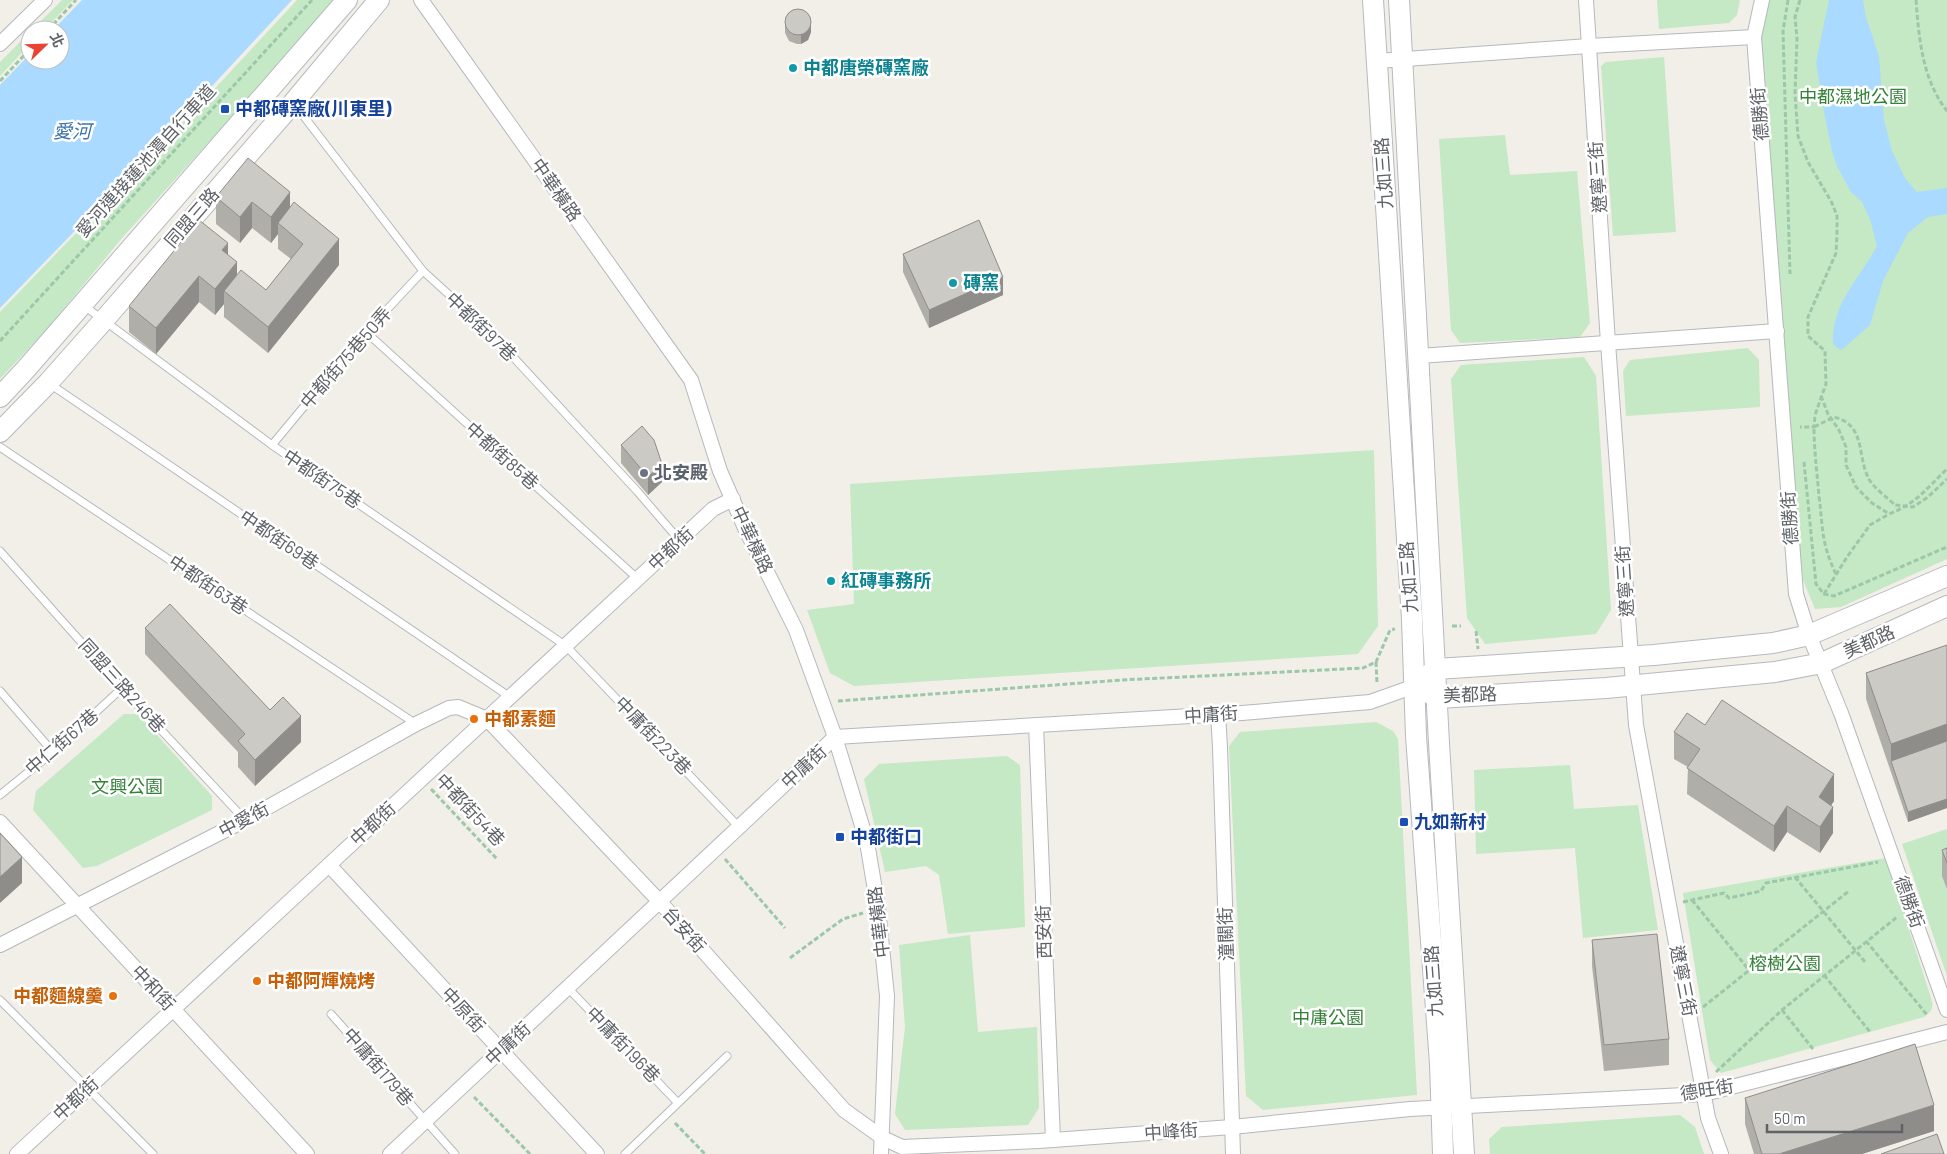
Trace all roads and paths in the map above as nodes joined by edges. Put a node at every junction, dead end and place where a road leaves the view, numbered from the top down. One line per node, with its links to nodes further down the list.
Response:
1 (33, 0): 15 (street)
2 (45, 0): 16 (street)
3 (76, 0): 17 (path)
4 (312, 0): 34 (path, 愛河連接蓮池潭自行車道)
5 (347, 0): 30 (street, 同盟三路)
6 (379, 0): 26 (street, 同盟三路)
7 (421, 0): 48 (street, 中華橫路)
8 (1373, 0): 24 (street, 九如三路)
9 (1399, 0): 23 (street, 九如三路)
10 (1586, 0): 21 (street, 遼寧三街)
11 (1762, 0): 19 (street, 德勝街)
12 (1788, 0): 29 (path)
13 (1800, 0): 38 (path)
14 (1916, 0): 27 (path)
15 (23, 20)
16 (25, 20)
17 (57, 20)
18 (20, 25): 20 (street)
19 (1754, 37): 21 (street); 32 (street, 德勝街)
20 (0, 44)
21 (1589, 46): 23 (street); 35 (street, 遼寧三街)
22 (20, 60): 25 (path)
23 (1402, 60): 24 (street); 36 (street, 九如三路)
24 (1377, 62): 64 (street, 九如三路)
25 (0, 81)
26 (293, 103): 28 (lane, 中都街97巷); 31 (street, 同盟三路)
27 (1947, 111)
28 (423, 271): 33 (lane, 中都街75巷50弄); 50 (lane, 中都街97巷)
29 (1790, 283)
30 (82, 305): 31 (lane, 中都街75巷); 39 (street, 同盟三路)
31 (103, 321): 37 (street, 同盟三路); 43 (lane, 中都街75巷)
32 (1777, 331): 35 (street); 59 (street, 德勝街)
33 (366, 332): 43 (lane, 中都街75巷50弄); 55 (lane, 中都街85巷)
34 (0, 341)
35 (1608, 343): 36 (street); 61 (street, 遼寧三街)
36 (1419, 356): 63 (street, 九如三路)
37 (48, 383): 42 (street, 同盟三路); 68 (lane, 中都街69巷)
38 (1821, 396): 41 (path); 49 (path)
39 (0, 397)
40 (1799, 418): 41 (path)
41 (1814, 426): 47 (path); 53 (path)
42 (0, 432)
43 (272, 445): 60 (lane, 中都街75巷)
44 (0, 447): 73 (lane, 中都街63巷)
45 (1803, 457): 56 (path)
46 (1947, 469): 49 (path)
47 (1947, 479)
48 (733, 499): 50 (street, 中都街); 70 (street, 中華橫路)
49 (1889, 514): 53 (path)
50 (680, 541): 55 (street, 中都街)
51 (1947, 547): 56 (path)
52 (0, 552): 66 (lane, 同盟三路246巷)
53 (1836, 574): 56 (path)
54 (1947, 576): 59 (street, 美都路)
55 (638, 580): 60 (street, 中都街)
56 (1824, 594)
57 (1947, 606): 62 (street, 美都路)
58 (1390, 630): 70 (path)
59 (1809, 635): 61 (street, 美都路); 62 (street, 德勝街)
60 (566, 646): 68 (street, 中都街); 81 (lane, 中庸街223巷)
61 (1631, 656): 63 (street, 美都路); 65 (street, 遼寧三街)
62 (1822, 663): 65 (street, 美都路); 108 (street, 德勝街)
63 (1436, 669): 64 (street, 美都路); 69 (street, 九如三路)
64 (1414, 686): 69 (street, 美都路); 71 (street, 中庸街); 122 (street, 九如三路)
65 (1633, 686): 69 (street, 美都路); 119 (street, 遼寧三街)
66 (122, 688): 76 (lane, 中仁街67巷); 79 (lane, 同盟三路246巷)
67 (0, 691): 76 (lane)
68 (510, 698): 72 (street, 中都街)
69 (1438, 698): 121 (street, 九如三路)
70 (825, 710): 75 (street, 中華橫路)
71 (1218, 714): 74 (street, 中庸街); 125 (street, 潼關街)
72 (487, 719): 73 (street, 中愛街); 77 (street, 中都街); 89 (street, 台安街)
73 (416, 724): 79 (street, 中愛街)
74 (1036, 725): 75 (street, 中庸街); 127 (street, 西安街)
75 (835, 737): 81 (street, 中庸街); 92 (street, 中華橫路)
76 (52, 752): 78 (lane, 中仁街67巷)
77 (422, 779): 83 (path, 中都街54巷); 85 (street, 中都街)
78 (0, 795)
79 (245, 820): 91 (street, 中愛街)
80 (0, 822): 91 (street, 中和街)
81 (739, 827): 82 (street, 中庸街)
82 (716, 849): 89 (street, 中庸街); 95 (path)
83 (497, 859)
84 (1885, 861): 86 (path)
85 (329, 865): 105 (street, 中都街); 114 (street, 中原街)
86 (1795, 877): 88 (path); 93 (path)
87 (1849, 890): 93 (path)
88 (1692, 900): 90 (path); 101 (path)
89 (660, 902): 103 (street, 中庸街); 126 (street, 台安街)
90 (1682, 902)
91 (77, 906): 97 (street, 中愛街); 105 (street, 中和街)
92 (878, 908): 99 (path); 126 (street, 中華橫路)
93 (1824, 911): 98 (path); 101 (path)
94 (1901, 913): 96 (path)
95 (785, 928)
96 (1866, 941): 98 (path); 110 (path)
97 (0, 945)
98 (1855, 950): 100 (path); 102 (path)
99 (790, 958)
100 (1865, 962)
101 (1749, 970): 106 (path)
102 (1824, 976): 107 (path); 112 (path)
103 (568, 988): 114 (street, 中庸街); 120 (lane, 中庸街196巷)
104 (0, 1000): 118 (lane)
105 (173, 1009): 118 (street, 中都街); 130 (street, 中和街)
106 (1701, 1010)
107 (1782, 1010): 113 (path); 116 (path)
108 (1947, 1010)
109 (331, 1014): 124 (lane, 中庸街179巷)
110 (1928, 1016)
111 (1947, 1032): 119 (street, 德旺街)
112 (1871, 1033)
113 (1813, 1049)
114 (501, 1050): 117 (street, 中庸街); 134 (street, 中原街)
115 (726, 1056): 120 (lane)
116 (1714, 1073)
117 (464, 1085): 124 (street, 中庸街); 133 (path)
118 (87, 1089): 128 (street, 中都街); 129 (lane)
119 (1704, 1094): 121 (street, 德旺街); 141 (street, 遼寧三街)
120 (678, 1102): 123 (lane)
121 (1461, 1106): 122 (street, 中峰街); 140 (street, 九如三路)
122 (1441, 1108): 125 (street, 中峰街); 139 (street, 九如三路)
123 (666, 1113): 135 (lane); 136 (path)
124 (425, 1121): 131 (street, 中庸街); 132 (lane, 中庸街179巷)
125 (1232, 1127): 127 (street, 中峰街); 138 (street, 潼關街)
126 (883, 1138): 127 (street, 中峰街); 137 (street, 中華橫路)
127 (1053, 1140)
128 (17, 1154)
129 (152, 1154)
130 (307, 1154)
131 (390, 1154)
132 (454, 1154)
133 (530, 1154)
134 (597, 1154)
135 (624, 1154)
136 (705, 1154)
137 (882, 1154)
138 (1233, 1154)
139 (1443, 1154)
140 (1464, 1154)
141 (1721, 1154)

